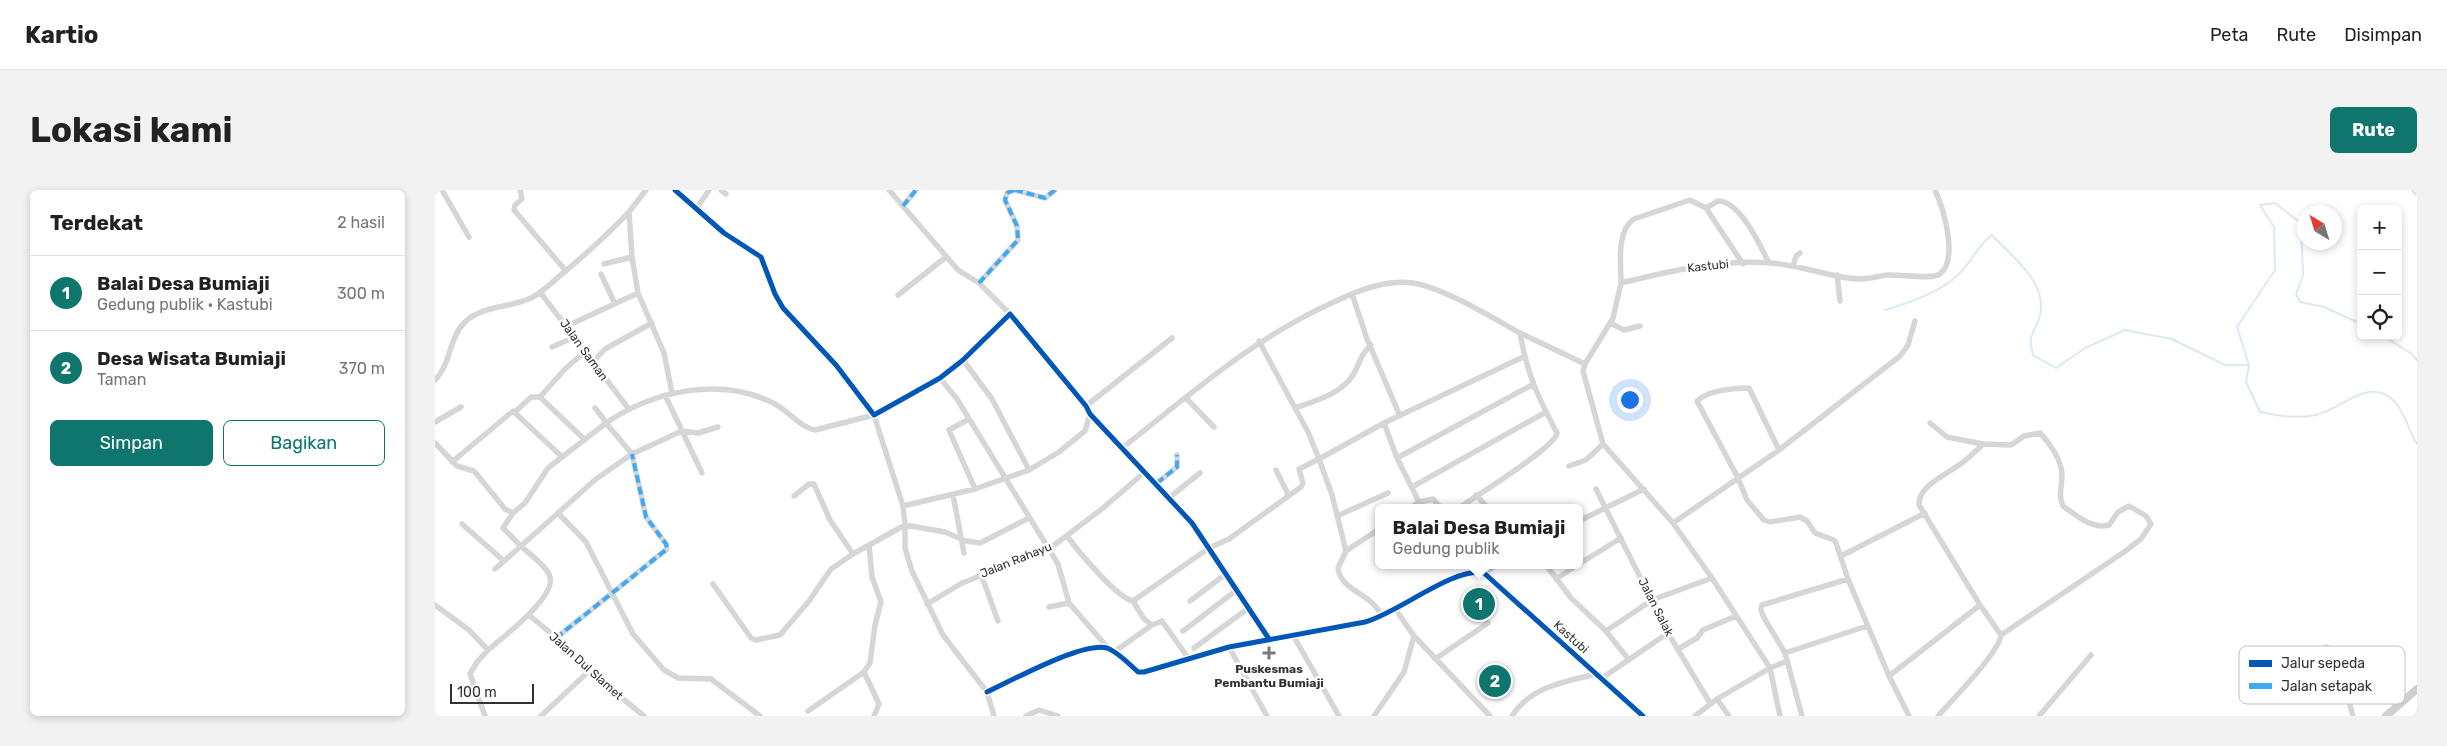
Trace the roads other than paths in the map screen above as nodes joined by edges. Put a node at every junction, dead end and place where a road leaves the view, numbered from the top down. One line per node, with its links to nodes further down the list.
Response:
1 (442, 190): 17 (street)
2 (520, 190): 25 (street)
3 (646, 190): 16 (street)
4 (675, 190): 15 (street)
5 (709, 190): 15 (street)
6 (889, 190): 13 (street)
7 (916, 190): 13 (street)
8 (1014, 190): 9 (street); 28 (street)
9 (1055, 190)
10 (1935, 190): 27 (street, Kastubi)
11 (2414, 190): 12 (street)
12 (2417, 193)
13 (903, 206): 20 (street)
14 (1706, 208): 21 (street); 23 (street); 29 (street)
15 (696, 209): 68 (street)
16 (629, 212): 19 (street); 25 (street)
17 (469, 238)
18 (1800, 253): 24 (street)
19 (632, 257): 22 (street); 31 (street)
20 (946, 257): 28 (street); 33 (street)
21 (1769, 263): 23 (street, Kastubi); 24 (street, Kastubi)
22 (604, 264)
23 (1743, 264): 29 (street, Kastubi)
24 (1793, 266): 27 (street, Kastubi)
25 (566, 271): 30 (street)
26 (601, 274): 35 (street)
27 (1837, 275): 34 (street)
28 (979, 283): 36 (street)
29 (1621, 283): 39 (street)
30 (540, 292): 40 (street, Jalan Saman); 54 (street)
31 (638, 293): 35 (street); 38 (street)
32 (1352, 294): 42 (street); 45 (street); 46 (street)
33 (898, 295)
34 (1840, 301)
35 (615, 304): 40 (street)
36 (1011, 314): 50 (street); 60 (street)
37 (1915, 321): 83 (street)
38 (652, 323): 51 (street); 56 (street)
39 (1611, 323): 41 (street); 52 (street)
40 (567, 326): 43 (street, Jalan Saman)
41 (1640, 326)
42 (1520, 333): 49 (street); 52 (street)
43 (575, 337): 47 (street); 48 (street, Jalan Saman)
44 (1172, 338): 60 (street)
45 (1259, 341): 59 (street); 64 (street)
46 (1371, 345): 64 (street); 69 (street)
47 (552, 347)
48 (586, 351): 51 (street, Jalan Saman); 58 (street)
49 (1523, 357): 55 (street); 69 (street)
50 (963, 360): 53 (street); 91 (street)
51 (593, 362): 63 (street, Jalan Saman)
52 (1585, 364): 80 (street)
53 (940, 378): 68 (street); 70 (street)
54 (435, 380)
55 (1532, 385): 66 (street); 87 (street)
56 (672, 393): 57 (street); 68 (street)
57 (665, 395): 63 (street); 77 (street)
58 (540, 397): 65 (street); 78 (street)
59 (1186, 398): 76 (street); 82 (street)
60 (1086, 406): 67 (street)
61 (461, 407): 71 (street)
62 (595, 408): 72 (street)
63 (627, 408): 72 (street)
64 (1295, 408): 88 (street)
65 (515, 412): 86 (street); 89 (street)
66 (1546, 412): 99 (street); 105 (street)
67 (1090, 414): 82 (street); 91 (street)
68 (874, 415): 114 (street)
69 (1400, 416): 73 (street)
70 (969, 419): 97 (street); 100 (street)
71 (435, 422)
72 (606, 423): 78 (street); 84 (street)
73 (1384, 423): 87 (street); 88 (street)
74 (1930, 423): 81 (street)
75 (718, 427): 77 (street)
76 (1214, 427)
77 (681, 431): 84 (street); 94 (street)
78 (584, 439): 86 (street)
79 (435, 443): 89 (street)
80 (1603, 444): 90 (street); 102 (street)
81 (1983, 444): 118 (street); 176 (street)
82 (1121, 449): 93 (street)
83 (1779, 450): 96 (street); 96 (street)
84 (632, 454): 117 (street); 153 (street)
85 (1177, 455): 98 (street)
86 (561, 456): 116 (street)
87 (1397, 458): 99 (street)
88 (1319, 459): 107 (street); 119 (street)
89 (452, 462): 116 (street)
90 (1569, 466)
91 (1029, 470): 97 (street)
92 (1276, 470): 107 (street)
93 (1146, 471): 98 (street); 126 (street, Jalan Rahayu)
94 (702, 473)
95 (1200, 473): 108 (street)
96 (1738, 478): 123 (street); 136 (street)
97 (1004, 479): 100 (street); 120 (street)
98 (1157, 483): 108 (street)
99 (1412, 487): 109 (street)
100 (975, 489): 104 (street)
101 (1595, 489): 115 (street, Jalan Salak)
102 (1644, 489): 115 (street); 123 (street)
103 (1388, 493): 119 (street)
104 (953, 495): 114 (street); 127 (street)
105 (1477, 495): 112 (street); 113 (street)
106 (794, 496): 135 (street)
107 (1289, 496): 131 (street)
108 (1170, 497): 131 (street)
109 (1419, 502): 110 (street); 111 (street)
110 (1416, 504)
111 (1437, 504)
112 (1465, 504)
113 (1485, 504)
114 (903, 506): 124 (street)
115 (1606, 509): 121 (street); 128 (street, Jalan Salak)
116 (513, 513): 130 (street)
117 (558, 513): 130 (street); 153 (street)
118 (1925, 513): 136 (street); 160 (street)
119 (1337, 516): 133 (street)
120 (1029, 518): 127 (street); 132 (street)
121 (1583, 519)
122 (462, 524): 137 (street)
123 (1673, 524): 148 (street)
124 (905, 525): 127 (street); 129 (street); 158 (street)
125 (1375, 532): 133 (street)
126 (1067, 536): 132 (street, Jalan Rahayu); 155 (street)
127 (959, 538): 134 (street)
128 (1621, 538): 138 (street); 154 (street, Jalan Salak)
129 (869, 545): 135 (street); 192 (street)
130 (521, 546): 137 (street); 164 (street)
131 (1209, 548): 145 (street); 155 (street)
132 (1049, 549): 147 (street, Jalan Rahayu); 157 (street)
133 (1346, 551): 166 (street)
134 (964, 553)
135 (853, 554): 151 (street)
136 (1841, 556): 150 (street)
137 (504, 561): 139 (street)
138 (1583, 562)
139 (495, 569)
140 (1472, 569): 163 (street)
141 (1476, 569): 146 (street)
142 (1490, 569): 146 (street)
143 (1549, 569): 149 (street)
144 (1572, 569): 149 (street)
145 (1227, 573): 152 (street); 156 (street)
146 (1484, 573): 193 (street, Kastubi)
147 (981, 574): 158 (street, Jalan Rahayu); 167 (street)
148 (1712, 578): 154 (street); 165 (street)
149 (1556, 579): 172 (street)
150 (1848, 579): 170 (street); 184 (street)
151 (713, 584)
152 (1238, 589): 162 (street); 171 (street)
153 (613, 593): 177 (street); 206 (street)
154 (1652, 600): 172 (street); 173 (street, Jalan Salak)
155 (1133, 601): 169 (street)
156 (1190, 601)
157 (1069, 603): 161 (street); 183 (street)
158 (927, 604): 196 (street)
159 (435, 605): 182 (street)
160 (1980, 605): 176 (street); 194 (street)
161 (1049, 607)
162 (1250, 607): 178 (street); 180 (street)
163 (1396, 610): 166 (street); 175 (street)
164 (529, 615): 177 (street, Jalan Dul Slamet); 182 (street)
165 (1737, 616): 181 (street); 190 (street)
166 (1381, 617): 174 (street)
167 (999, 621)
168 (1488, 624): 187 (street)
169 (1152, 625): 183 (street); 186 (street)
170 (1867, 626): 184 (street); 194 (street)
171 (1183, 631)
172 (1606, 631): 188 (street)
173 (1668, 633): 181 (street, Jalan Salak); 188 (street)
174 (1293, 635): 178 (street); 212 (street)
175 (1414, 636): 187 (street); 213 (street)
176 (2001, 636): 222 (street)
177 (556, 638): 191 (street, Jalan Dul Slamet)
178 (1269, 639): 179 (street)
179 (1229, 647): 186 (street); 211 (street)
180 (1194, 648)
181 (1678, 649): 199 (street, Jalan Salak)
182 (488, 650): 203 (street)
183 (1111, 650): 186 (street); 196 (street)
184 (1785, 653): 189 (street)
185 (2091, 655): 223 (street)
186 (1189, 659)
187 (1435, 659): 214 (street)
188 (1629, 660): 193 (street)
189 (1787, 661): 190 (street); 220 (street)
190 (1770, 668): 198 (street); 219 (street)
191 (589, 671): 204 (street); 205 (street, Jalan Dul Slamet)
192 (864, 672): 202 (street); 207 (street)
193 (1599, 676): 215 (street); 216 (street, Kastubi)
194 (1889, 676): 221 (street)
195 (2417, 689): 197 (main road)
196 (987, 692): 208 (street)
197 (2405, 699)
198 (1717, 700): 199 (street); 218 (street)
199 (1710, 703): 217 (street)
200 (2349, 704): 224 (street)
201 (2400, 704): 225 (main road)
202 (808, 711)
203 (485, 716)
204 (541, 716)
205 (644, 716)
206 (760, 716)
207 (874, 716)
208 (994, 716)
209 (1026, 716): 210 (street)
210 (1058, 716)
211 (1267, 716)
212 (1339, 716)
213 (1374, 716)
214 (1490, 716)
215 (1512, 716)
216 (1643, 716)
217 (1695, 716)
218 (1729, 716)
219 (1780, 716)
220 (1802, 716)
221 (1909, 716)
222 (1938, 716)
223 (2039, 716)
224 (2353, 716)
225 (2386, 716)

